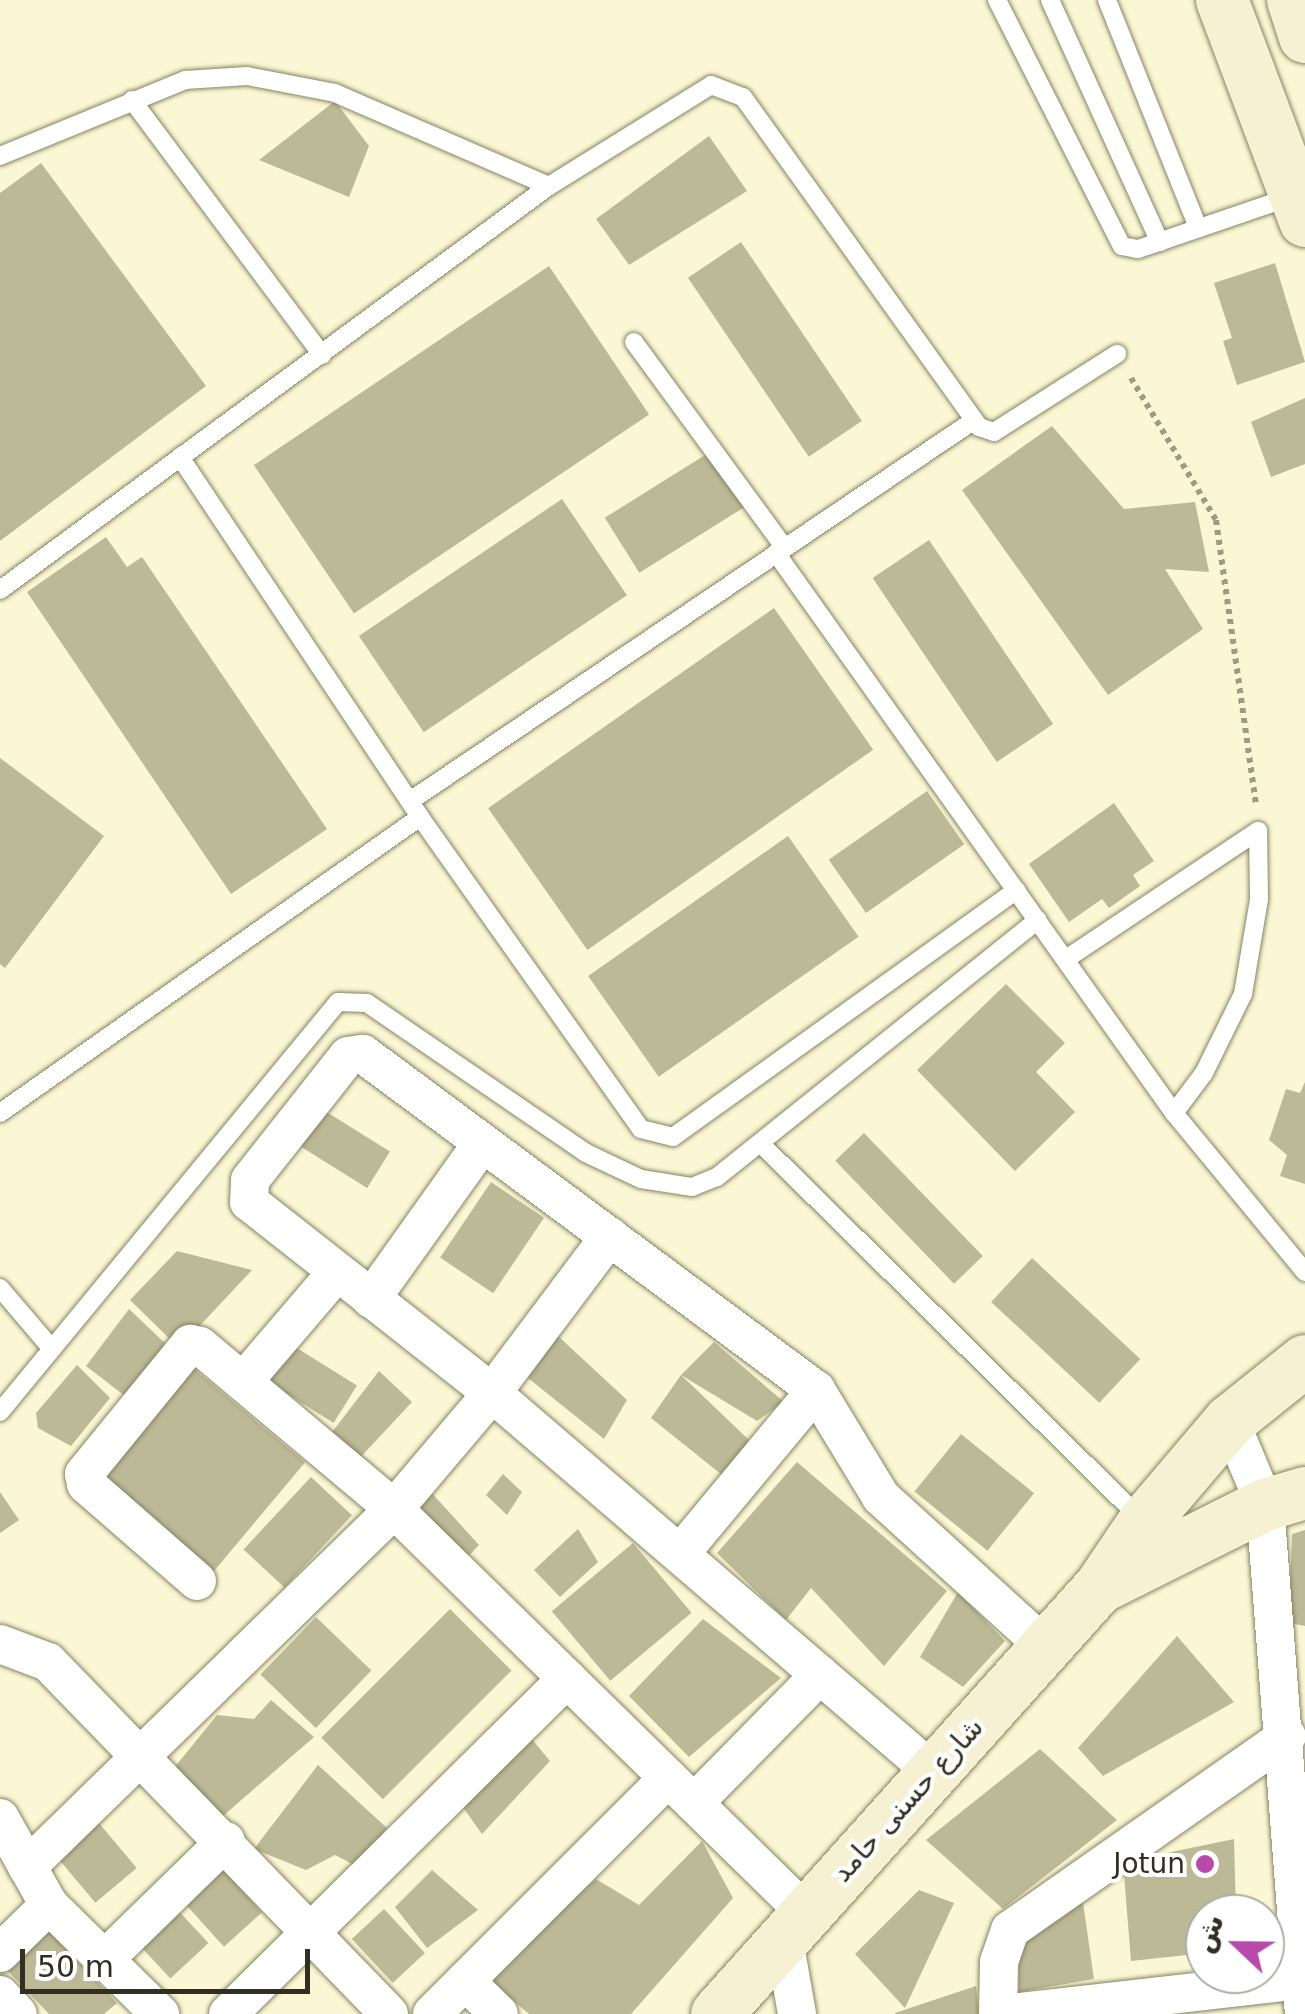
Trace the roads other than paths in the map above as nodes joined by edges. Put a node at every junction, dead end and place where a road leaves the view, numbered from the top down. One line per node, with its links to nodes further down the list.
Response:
1 (997, 0): 12 (lane)
2 (1050, 0): 12 (lane)
3 (1107, 0): 11 (lane)
4 (1222, 0): 10 (street)
5 (1292, 0): 6 (street)
6 (1305, 36)
7 (132, 100): 8 (lane); 9 (lane); 15 (lane)
8 (0, 156)
9 (549, 186): 15 (lane); 16 (lane)
10 (1300, 208): 11 (lane)
11 (1198, 228): 12 (lane)
12 (1160, 242)
13 (634, 342): 18 (lane)
14 (1117, 354): 16 (lane)
15 (322, 355): 17 (lane)
16 (973, 421): 18 (lane)
17 (180, 458): 19 (lane); 20 (lane)
18 (781, 550): 20 (lane); 21 (lane)
19 (0, 590)
20 (415, 809): 21 (lane); 24 (lane)
21 (1016, 890): 22 (lane)
22 (1038, 920): 23 (lane); 26 (lane)
23 (1066, 960): 25 (lane); 25 (lane)
24 (0, 1113)
25 (1174, 1113): 29 (lane)
26 (760, 1143): 33 (lane); 42 (lane)
27 (481, 1145): 28 (street); 30 (street); 32 (street)
28 (610, 1236): 36 (street); 37 (street)
29 (1305, 1272)
30 (336, 1273): 32 (street); 35 (street)
31 (0, 1288): 33 (lane)
32 (371, 1298): 37 (street)
33 (52, 1349): 38 (lane)
34 (1305, 1361): 39 (street, شارع حسنى حامد)
35 (243, 1382): 41 (street); 44 (street)
36 (816, 1390): 43 (street); 47 (street)
37 (492, 1394): 41 (street); 43 (street)
38 (0, 1412)
39 (1230, 1421): 40 (street); 42 (street, شارع حسنى حامد)
40 (1285, 1499): 45 (street, شارع حسنى حامد); 50 (street)
41 (394, 1508): 49 (street); 51 (street)
42 (1144, 1522): 45 (street, شارع حسنى حامد)
43 (680, 1554): 48 (street)
44 (197, 1581)
45 (1100, 1588): 47 (street, شارع حسنى حامد)
46 (0, 1644): 51 (street)
47 (1045, 1646): 52 (street, شارع حسنى حامد)
48 (820, 1675): 52 (street); 53 (street)
49 (567, 1678): 53 (street); 59 (street)
50 (1287, 1736): 64 (street); 73 (street)
51 (142, 1755): 55 (street); 56 (street)
52 (933, 1772): 58 (street, شارع حسنى حامد)
53 (681, 1790): 58 (street); 62 (street)
54 (0, 1818): 56 (street)
55 (226, 1841): 59 (street); 61 (street)
56 (27, 1867): 57 (street)
57 (49, 1905): 60 (street); 61 (street)
58 (795, 1927): 71 (street, شارع حسنى حامد); 72 (street)
59 (310, 1932): 67 (street); 68 (street)
60 (0, 1952)
61 (106, 1957): 66 (street)
62 (465, 1981): 69 (street); 70 (street)
63 (0, 1996): 65 (street)
64 (1303, 1997): 73 (street)
65 (18, 2014)
66 (160, 2014)
67 (228, 2014)
68 (389, 2014)
69 (432, 2014)
70 (499, 2014)
71 (717, 2014)
72 (798, 2014)
73 (1001, 2014)

